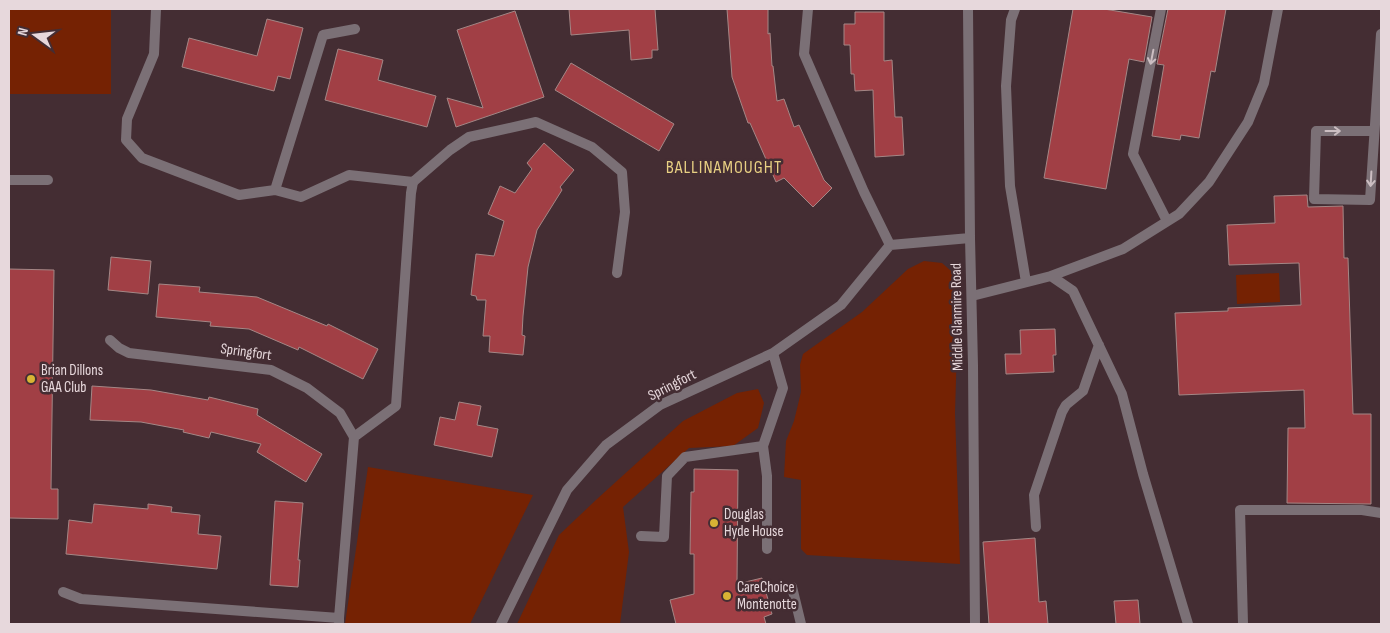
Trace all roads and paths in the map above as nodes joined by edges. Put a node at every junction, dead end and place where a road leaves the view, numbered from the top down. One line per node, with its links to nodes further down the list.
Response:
1 (156, 9): 13 (street)
2 (808, 9): 16 (street)
3 (968, 9): 15 (street, Middle Glanmire Road)
4 (1015, 9): 19 (street)
5 (1161, 9): 14 (street, one-way to 14)
6 (1278, 9): 14 (street)
7 (355, 29): 13 (street)
8 (1381, 34): 9 (street)
9 (1374, 131): 9 (street, one-way to 9)
10 (9, 180): 11 (street)
11 (48, 180)
12 (413, 182): 13 (street); 17 (street); 24 (street)
13 (275, 190)
14 (1167, 221): 18 (street)
15 (970, 238): 16 (street); 20 (street, Middle Glanmire Road)
16 (890, 245): 23 (street, Springfort)
17 (617, 273)
18 (1051, 276): 19 (street); 22 (street)
19 (1026, 282): 20 (street)
20 (972, 296): 35 (street, Middle Glanmire Road)
21 (110, 340): 24 (street, Springfort)
22 (1099, 345): 27 (street); 36 (street)
23 (773, 353): 25 (street); 33 (street, Springfort)
24 (354, 437): 32 (street)
25 (763, 446): 28 (street); 29 (street)
26 (1381, 513): 37 (street)
27 (1036, 527)
28 (641, 536)
29 (767, 549)
30 (792, 587): 34 (street)
31 (63, 592): 32 (street)
32 (339, 621)
33 (501, 624)
34 (801, 624)
35 (975, 624)
36 (1188, 624)
37 (1243, 624)

